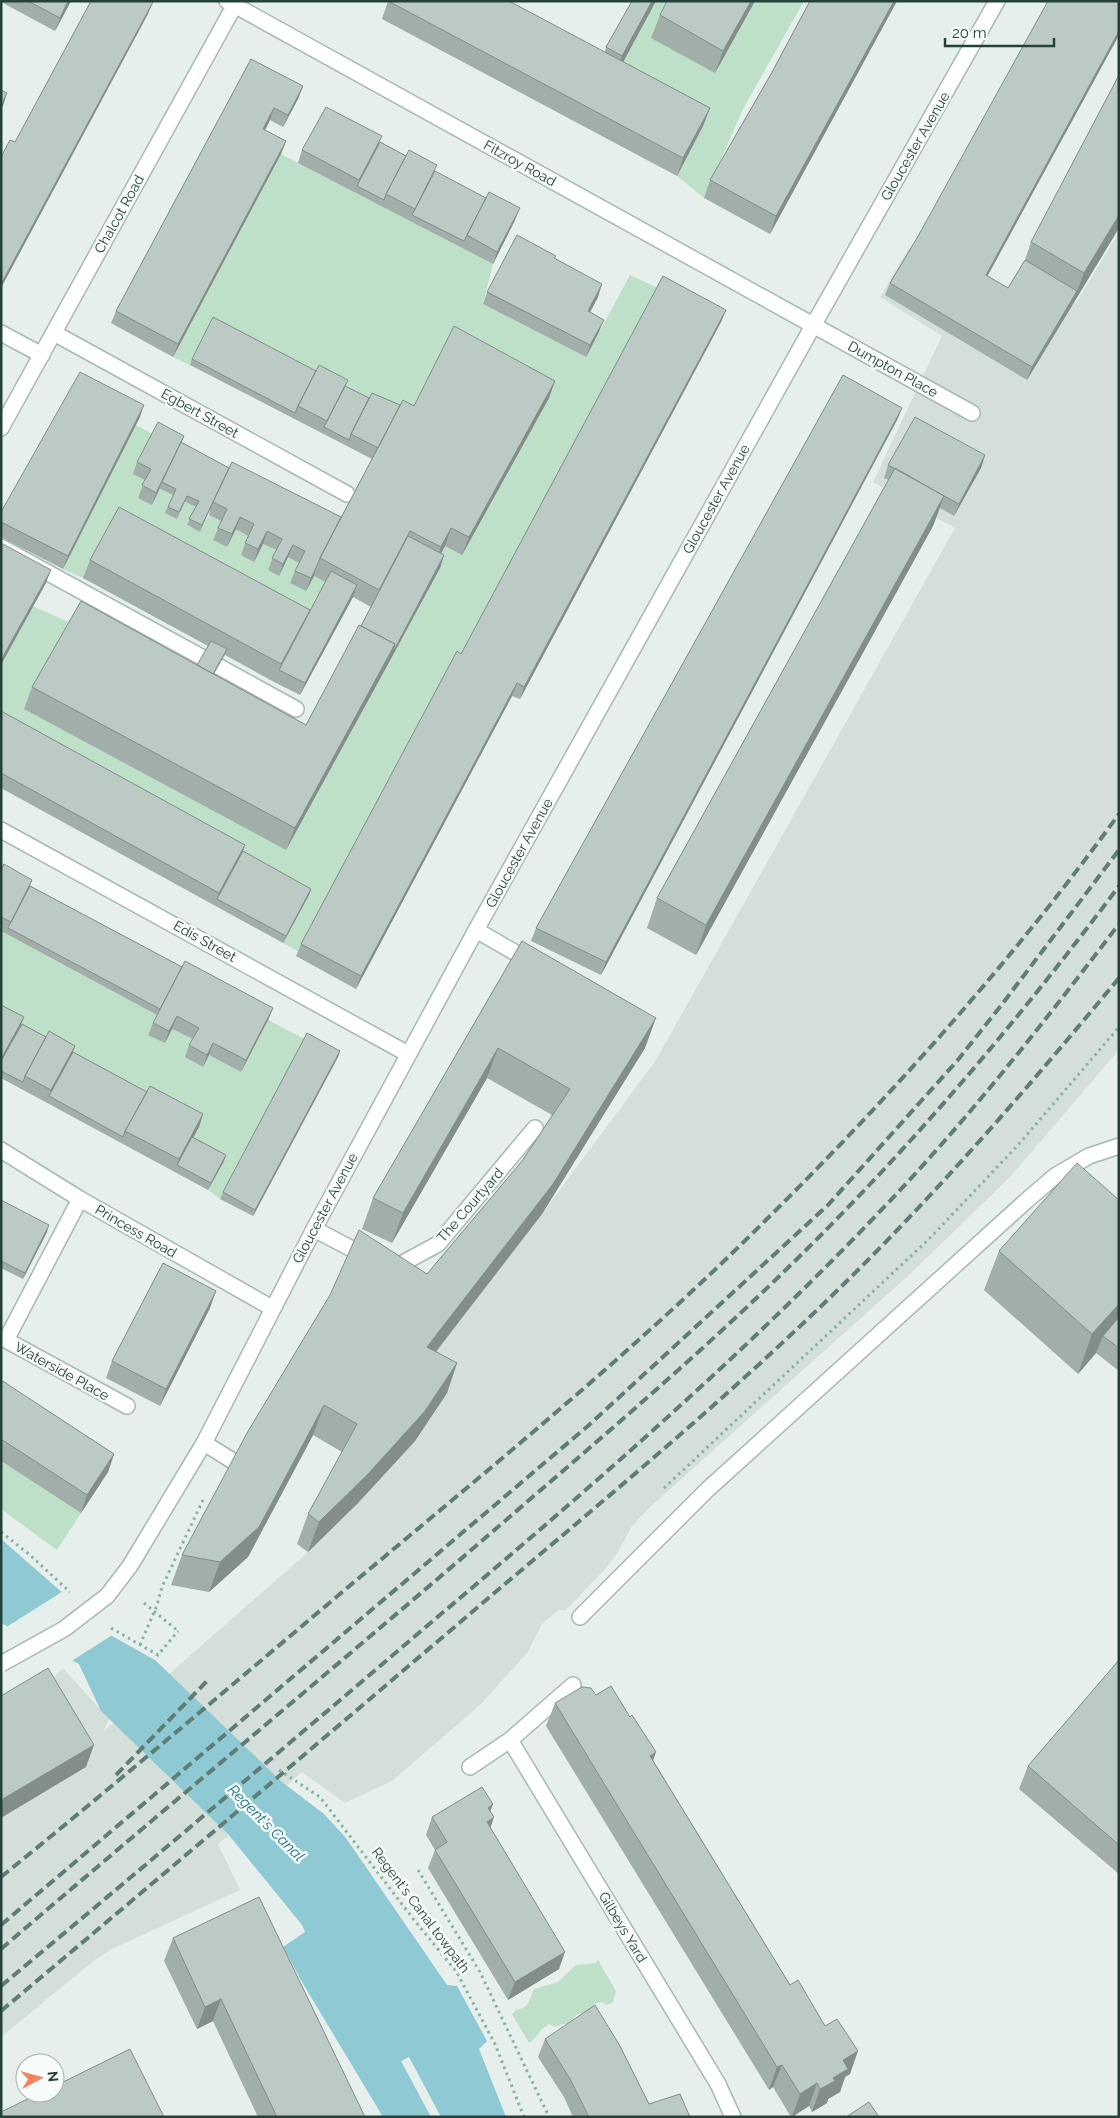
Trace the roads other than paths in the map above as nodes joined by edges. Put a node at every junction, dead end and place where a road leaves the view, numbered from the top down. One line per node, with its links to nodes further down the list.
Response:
1 (997, 1): 3 (street, Gloucester Avenue)
2 (233, 3): 3 (street, Fitzroy Road); 5 (street, Chalcot Road)
3 (814, 324): 7 (street, Dumpton Place); 13 (street, Gloucester Avenue)
4 (1, 333): 6 (street)
5 (54, 333): 6 (street, Chalcot Road); 9 (street, Egbert Street)
6 (42, 355): 8 (street, Chalcot Road)
7 (972, 413)
8 (1, 428)
9 (346, 494)
10 (1, 547): 11 (street)
11 (296, 709)
12 (1, 830): 15 (street, Edis Street)
13 (476, 930): 14 (street); 15 (street, Gloucester Avenue)
14 (550, 973)
15 (408, 1054): 20 (street, Gloucester Avenue)
16 (535, 1128): 20 (street, The Courtyard)
17 (1119, 1146): 25 (street)
18 (1, 1150): 19 (street, Princess Road)
19 (80, 1199): 21 (street, Princess Road); 22 (street, Waterside Place)
20 (314, 1229): 21 (street, Gloucester Avenue)
21 (272, 1308): 23 (street, Gloucester Avenue)
22 (127, 1406)
23 (204, 1443): 24 (street); 26 (street, Gloucester Avenue, bridge)
24 (236, 1463)
25 (580, 1617)
26 (1, 1664)
27 (573, 1685): 28 (street)
28 (510, 1740): 29 (street); 30 (street, Gilbeys Yard)
29 (470, 1767)
30 (733, 2117)

